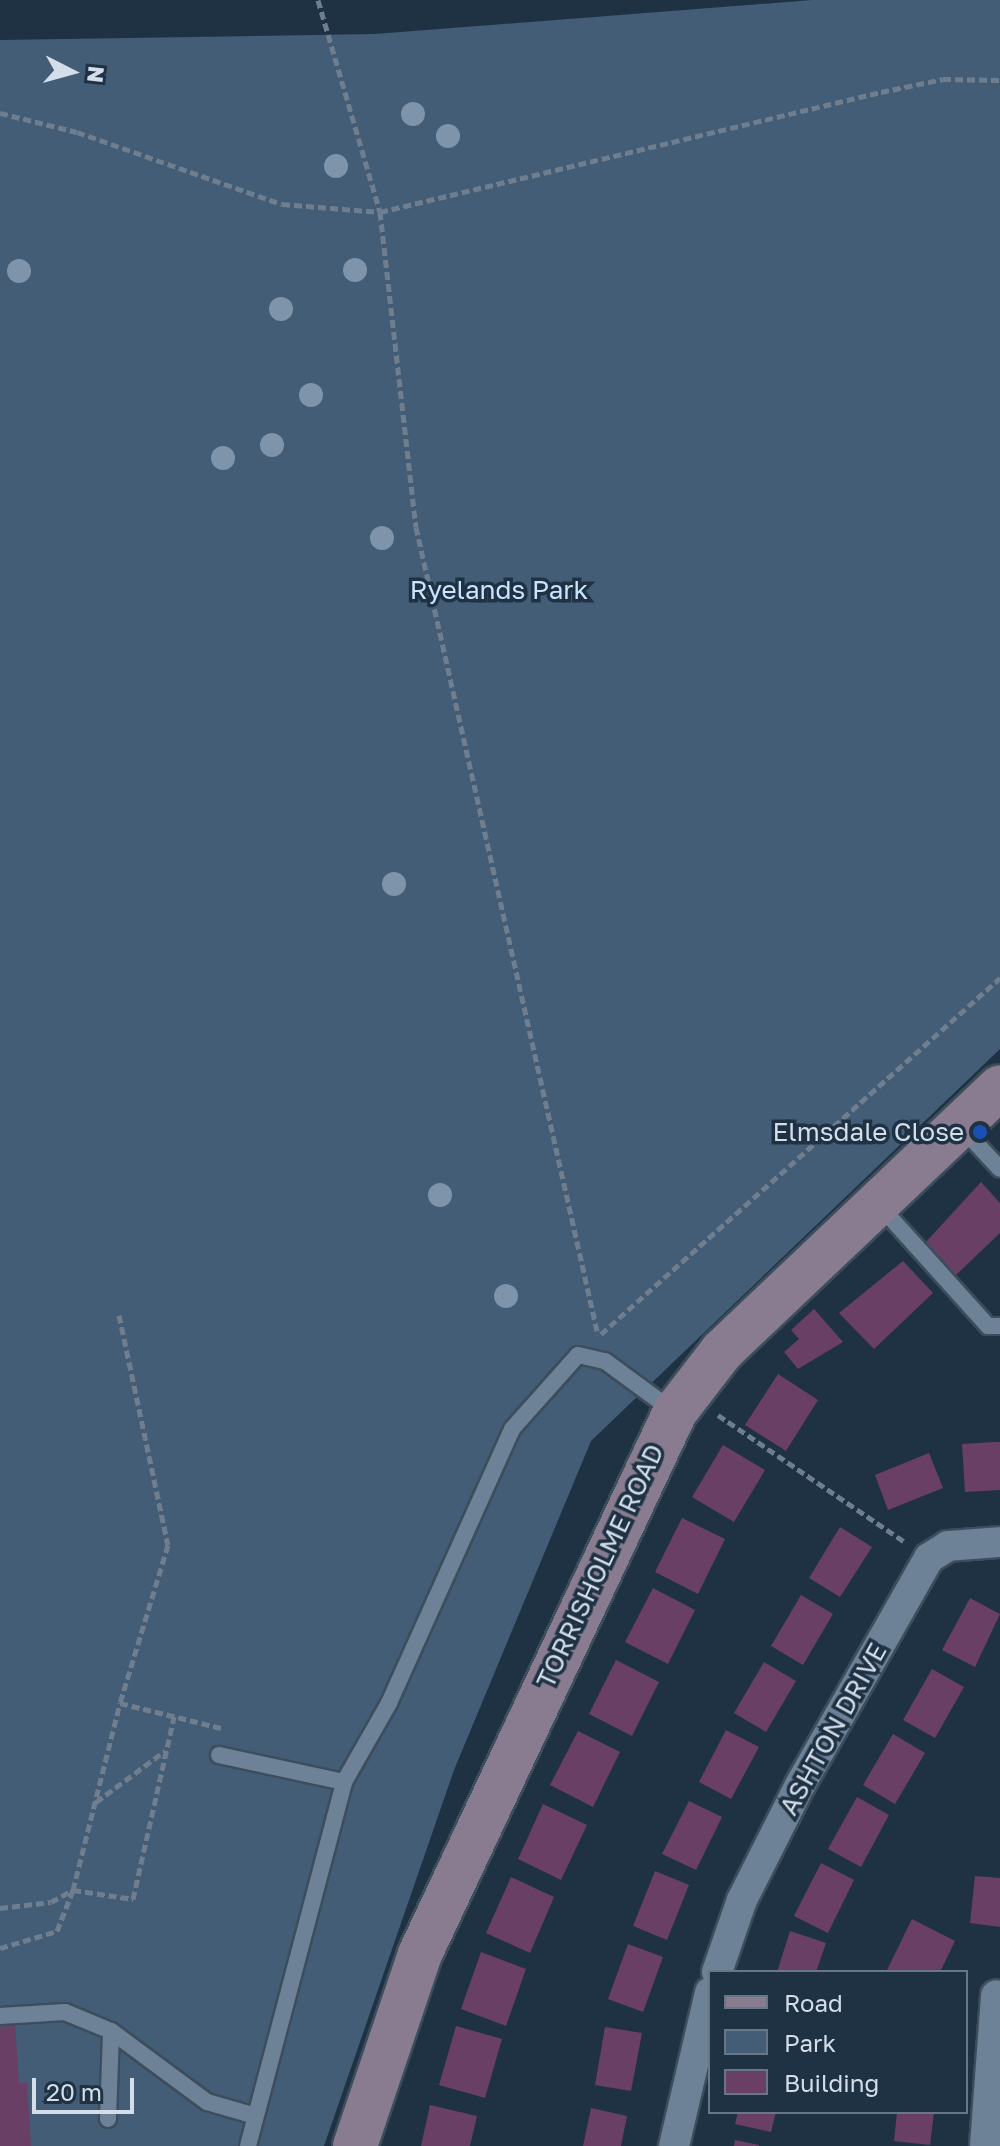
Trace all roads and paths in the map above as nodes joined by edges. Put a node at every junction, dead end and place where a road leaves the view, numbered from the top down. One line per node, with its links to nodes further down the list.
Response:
1 (318, 0): 4 (path)
2 (1000, 80): 4 (path)
3 (0, 113): 4 (path)
4 (380, 212): 5 (path)
5 (1000, 978)
6 (1000, 1087): 7 (main road, TORRISHOLME ROAD)
7 (959, 1126): 8 (lane); 9 (main road, TORRISHOLME ROAD)
8 (1000, 1169)
9 (878, 1203): 11 (lane); 12 (main road, TORRISHOLME ROAD)
10 (119, 1315): 15 (path)
11 (1000, 1326)
12 (681, 1404): 14 (path); 19 (lane); 32 (main road, TORRISHOLME ROAD)
13 (1000, 1542): 14 (street)
14 (929, 1558): 24 (street, ASHTON DRIVE)
15 (120, 1703): 16 (path); 20 (path)
16 (174, 1717): 17 (path); 18 (path)
17 (166, 1750): 20 (path); 21 (path)
18 (219, 1755): 19 (lane)
19 (344, 1782): 29 (lane)
20 (95, 1803): 21 (path)
21 (73, 1890): 22 (path); 23 (path)
22 (0, 1908)
23 (0, 1948)
24 (718, 1970)
25 (996, 1995): 34 (street)
26 (708, 2001): 33 (street)
27 (0, 2016): 28 (lane)
28 (111, 2031): 29 (lane); 30 (lane)
29 (252, 2115): 31 (lane)
30 (108, 2119)
31 (248, 2146)
32 (355, 2146)
33 (674, 2146)
34 (985, 2146)

